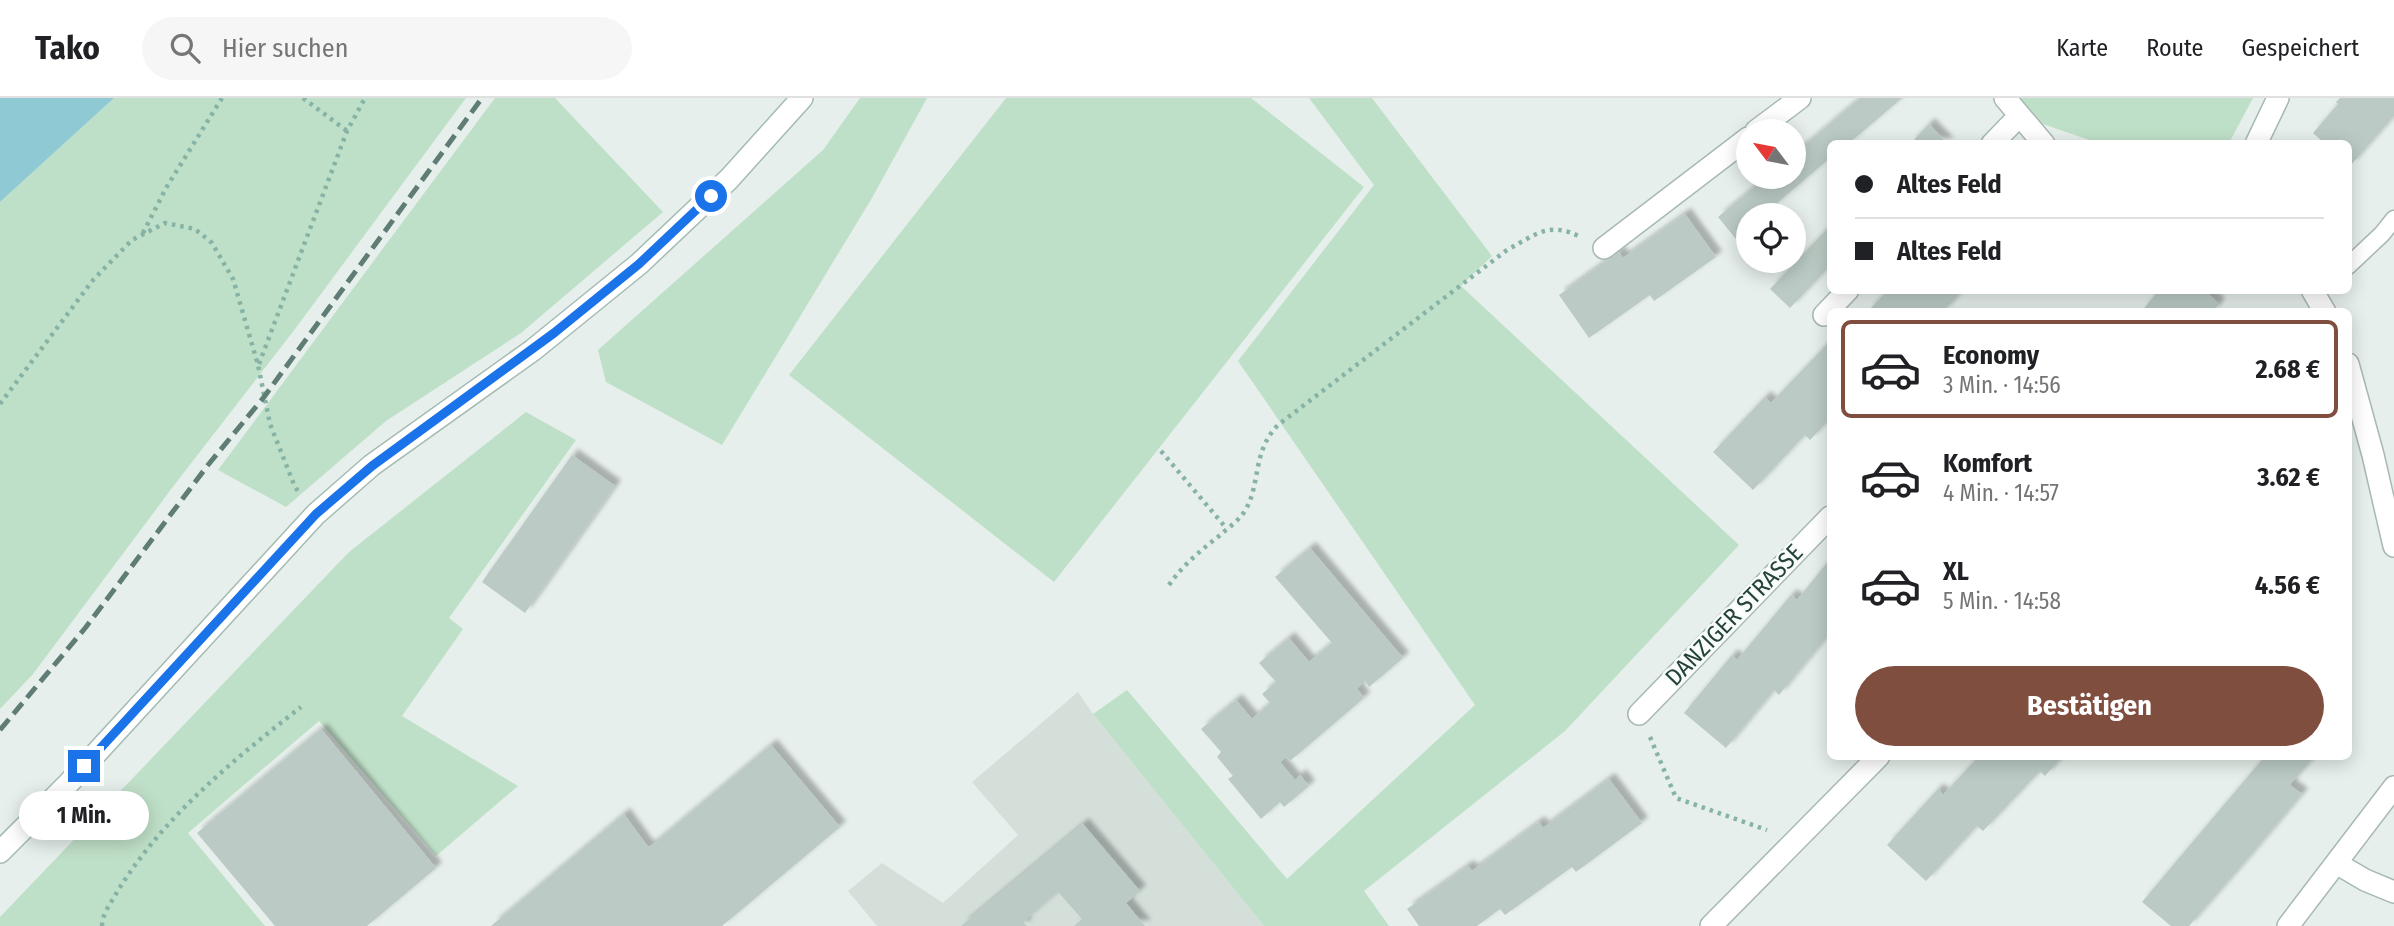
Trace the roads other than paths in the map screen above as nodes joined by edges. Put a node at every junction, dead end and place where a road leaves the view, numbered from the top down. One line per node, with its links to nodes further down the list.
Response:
1 (802, 98): 24 (street)
2 (1800, 98): 6 (street)
3 (2005, 98): 5 (street)
4 (2278, 98): 9 (street)
5 (2018, 116): 7 (street); 8 (street)
6 (1772, 119)
7 (1996, 140)
8 (2040, 140)
9 (2258, 140)
10 (1736, 147): 12 (street)
11 (2394, 219): 13 (lane)
12 (1604, 248)
13 (2352, 262)
14 (1844, 294): 15 (street)
15 (1831, 308)
16 (1827, 312): 17 (street)
17 (1824, 315)
18 (2352, 378): 20 (street)
19 (1827, 520): 21 (street, DANZIGER STRASSE)
20 (2394, 546)
21 (1639, 714)
22 (1875, 760): 27 (street)
23 (2394, 788): 25 (street)
24 (0, 852)
25 (2336, 863): 26 (street); 28 (street)
26 (2394, 892)
27 (1711, 926)
28 (2288, 926)

